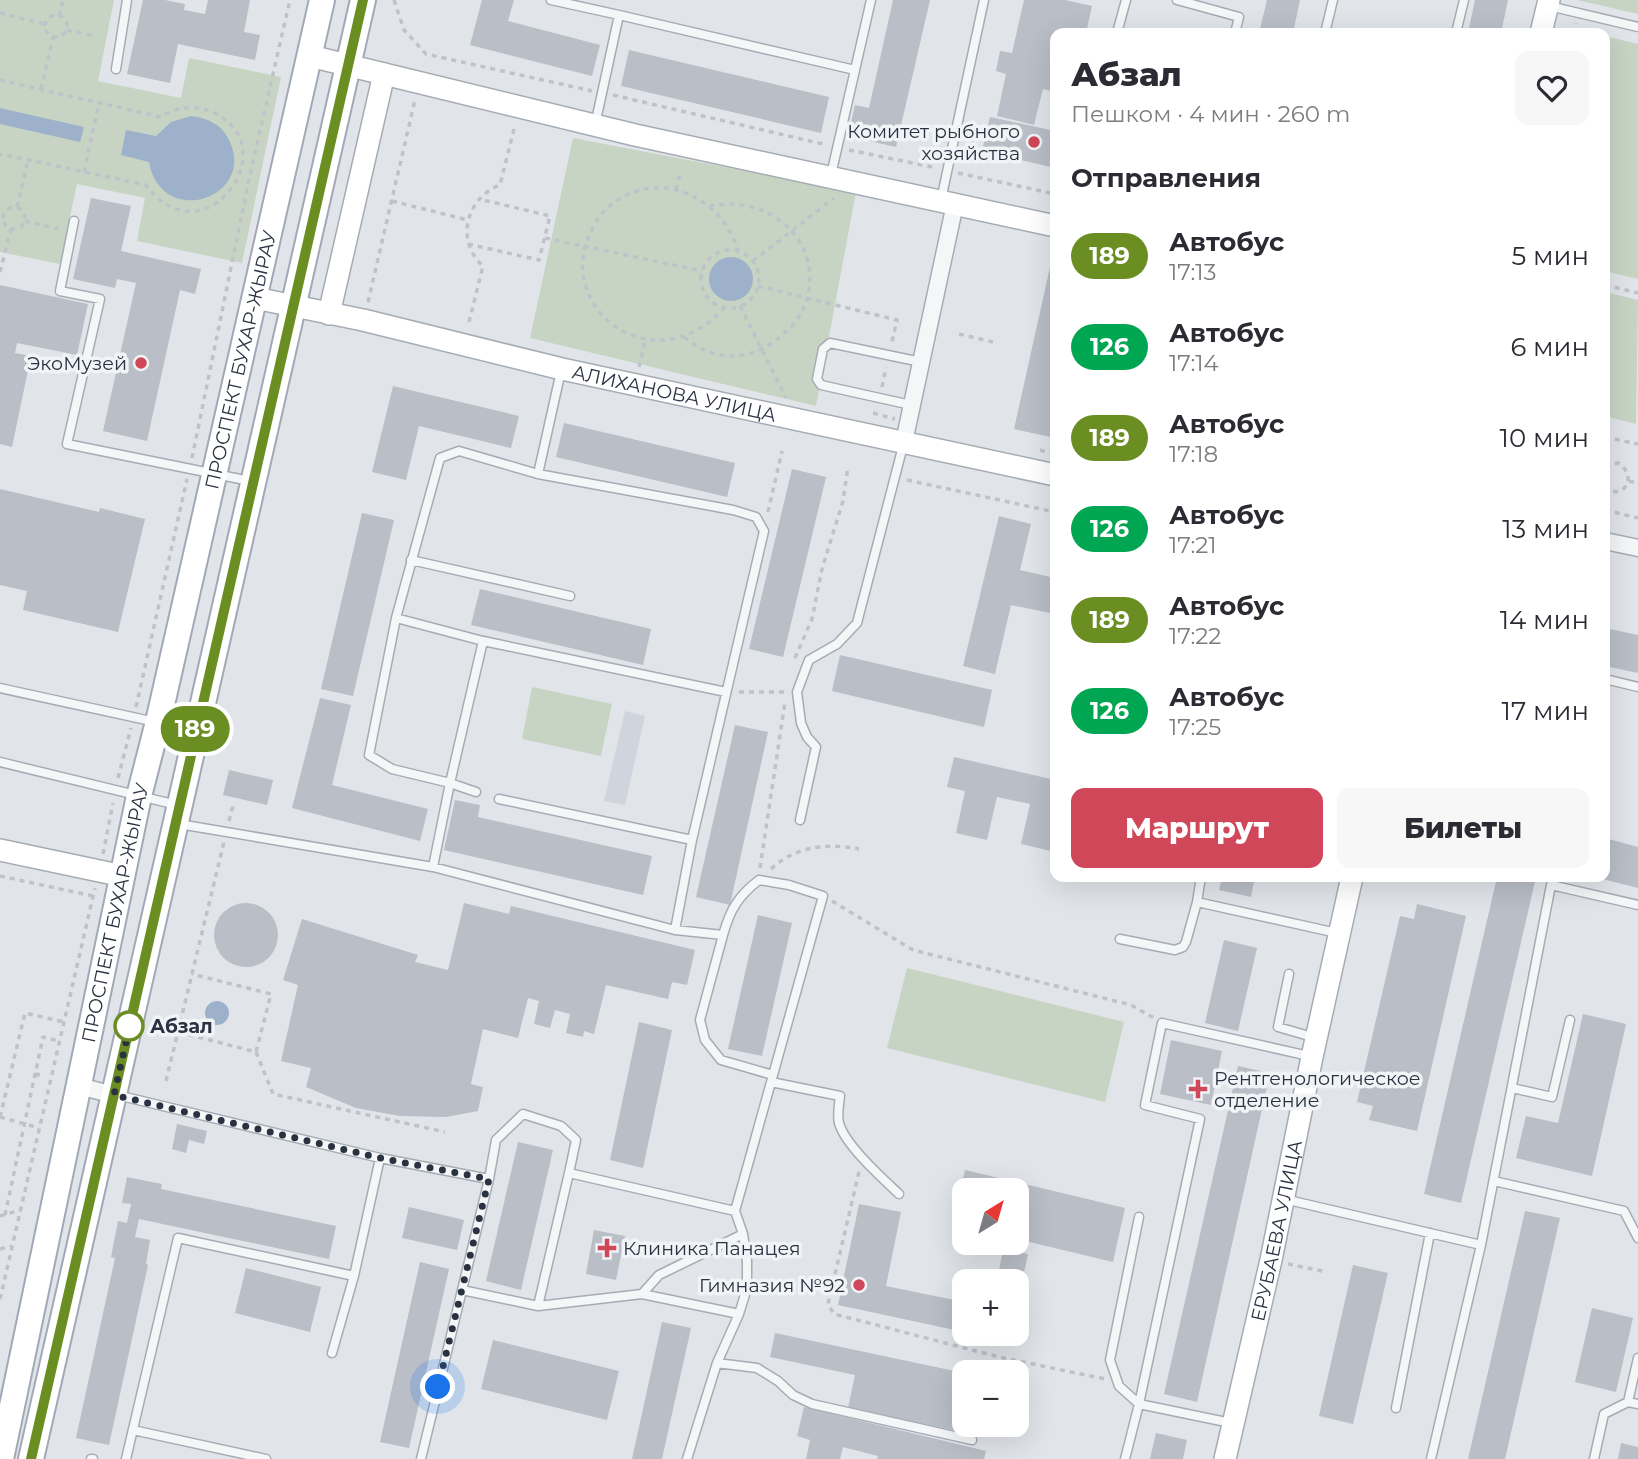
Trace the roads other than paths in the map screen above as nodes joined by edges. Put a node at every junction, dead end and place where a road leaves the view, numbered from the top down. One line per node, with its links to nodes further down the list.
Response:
1 (127, 0): 21 (lane)
2 (323, 0): 19 (main road, ПРОСПЕКТ БУХАР-ЖЫРАУ)
3 (363, 0): 20 (main road, ПРОСПЕКТ БУХАР-ЖЫРАУ)
4 (551, 0): 12 (lane)
5 (871, 0): 22 (lane)
6 (984, 0): 26 (lane)
7 (1126, 0): 14 (lane)
8 (1177, 0): 15 (lane)
9 (1333, 0): 16 (lane)
10 (1464, 0): 17 (lane)
11 (1548, 3): 13 (lane); 18 (street)
12 (619, 15): 22 (lane); 24 (lane)
13 (1638, 27)
14 (1118, 28)
15 (1236, 28)
16 (1326, 28)
17 (1457, 28)
18 (1542, 28)
19 (310, 55): 20 (street); 29 (main road, ПРОСПЕКТ БУХАР-ЖЫРАУ)
20 (348, 65): 23 (street); 30 (main road, ПРОСПЕКТ БУХАР-ЖЫРАУ)
21 (116, 69)
22 (855, 70): 25 (lane)
23 (384, 74): 24 (street); 31 (street)
24 (595, 125): 25 (street)
25 (832, 188): 26 (street)
26 (948, 203): 28 (street); 32 (street)
27 (74, 221): 38 (lane)
28 (1050, 225)
29 (255, 298): 30 (street, АЛИХАНОВА УЛИЦА); 38 (main road, ПРОСПЕКТ БУХАР-ЖЫРАУ)
30 (295, 306): 31 (street, АЛИХАНОВА УЛИЦА); 39 (main road, ПРОСПЕКТ БУХАР-ЖЫРАУ)
31 (329, 314): 33 (street, АЛИХАНОВА УЛИЦА)
32 (921, 362): 34 (street); 34 (lane)
33 (562, 369): 35 (street, АЛИХАНОВА УЛИЦА); 36 (lane)
34 (911, 405): 35 (street)
35 (906, 432): 37 (street, АЛИХАНОВА УЛИЦА); 58 (lane)
36 (538, 474): 42 (lane); 49 (lane)
37 (1050, 474)
38 (215, 475): 39 (lane); 50 (main road, ПРОСПЕКТ БУХАР-ЖЫРАУ)
39 (253, 482): 51 (main road, ПРОСПЕКТ БУХАР-ЖЫРАУ)
40 (1610, 542): 41 (street)
41 (1638, 548)
42 (411, 560): 43 (lane); 44 (lane)
43 (570, 596)
44 (396, 618): 45 (lane); 53 (lane)
45 (483, 641): 49 (lane); 53 (lane)
46 (1610, 680): 47 (lane)
47 (1638, 687)
48 (0, 688): 50 (lane)
49 (726, 692): 59 (lane)
50 (158, 722): 51 (lane); 55 (main road, ПРОСПЕКТ БУХАР-ЖЫРАУ)
51 (195, 731): 57 (main road, ПРОСПЕКТ БУХАР-ЖЫРАУ)
52 (0, 762): 55 (lane)
53 (450, 783): 54 (lane); 61 (lane)
54 (476, 792)
55 (127, 793): 57 (lane); 62 (main road, ПРОСПЕКТ БУХАР-ЖЫРАУ)
56 (499, 799): 59 (lane)
57 (178, 815): 61 (lane); 79 (main road, ПРОСПЕКТ БУХАР-ЖЫРАУ)
58 (800, 820)
59 (692, 840): 69 (lane)
60 (0, 850): 62 (street)
61 (433, 867): 69 (lane)
62 (111, 874): 77 (main road, ПРОСПЕКТ БУХАР-ЖЫРАУ)
63 (1200, 882): 67 (lane)
64 (1351, 882): 70 (street, ЕРУБАЕВА УЛИЦА)
65 (1552, 882): 78 (lane)
66 (1556, 882): 68 (lane)
67 (1197, 902): 70 (lane); 72 (lane)
68 (1638, 905)
69 (674, 929): 71 (lane)
70 (1339, 933): 75 (street, ЕРУБАЕВА УЛИЦА)
71 (723, 935): 76 (lane); 76 (lane)
72 (1120, 939)
73 (1289, 974): 75 (lane)
74 (1570, 1020): 78 (lane)
75 (1314, 1048): 85 (street, ЕРУБАЕВА УЛИЦА); 101 (lane)
76 (772, 1079): 84 (lane); 86 (lane)
77 (79, 1086): 79 (street); 107 (main road, ПРОСПЕКТ БУХАР-ЖЫРАУ)
78 (1512, 1088): 83 (lane)
79 (114, 1095): 80 (lane); 108 (main road, ПРОСПЕКТ БУХАР-ЖЫРАУ)
80 (380, 1158): 82 (lane); 92 (lane)
81 (569, 1173): 82 (lane); 86 (lane); 95 (lane)
82 (489, 1179): 93 (lane)
83 (1494, 1181): 90 (lane); 91 (lane)
84 (899, 1194)
85 (1284, 1199): 88 (lane); 104 (street, ЕРУБАЕВА УЛИЦА)
86 (735, 1211): 89 (lane)
87 (1139, 1217): 101 (lane)
88 (1430, 1233): 91 (lane); 103 (lane)
89 (743, 1234): 94 (lane); 96 (lane)
90 (1638, 1238)
91 (1481, 1245): 115 (lane)
92 (354, 1276): 97 (lane); 105 (lane)
93 (462, 1290): 95 (lane); 111 (lane)
94 (642, 1294): 95 (lane); 96 (lane)
95 (538, 1306)
96 (738, 1314): 99 (lane)
97 (332, 1353)
98 (1638, 1359): 100 (lane)
99 (717, 1363): 106 (lane); 112 (lane)
100 (1628, 1402): 102 (lane); 116 (lane)
101 (1139, 1404): 104 (lane); 113 (lane)
102 (1638, 1404)
103 (1395, 1408)
104 (1233, 1424): 114 (street, ЕРУБАЕВА УЛИЦА)
105 (132, 1430): 109 (lane); 110 (lane)
106 (972, 1440)
107 (1, 1459)
108 (31, 1459)
109 (126, 1459)
110 (266, 1459)
111 (421, 1459)
112 (687, 1459)
113 (1125, 1459)
114 (1225, 1459)
115 (1431, 1459)
116 (1594, 1459)

